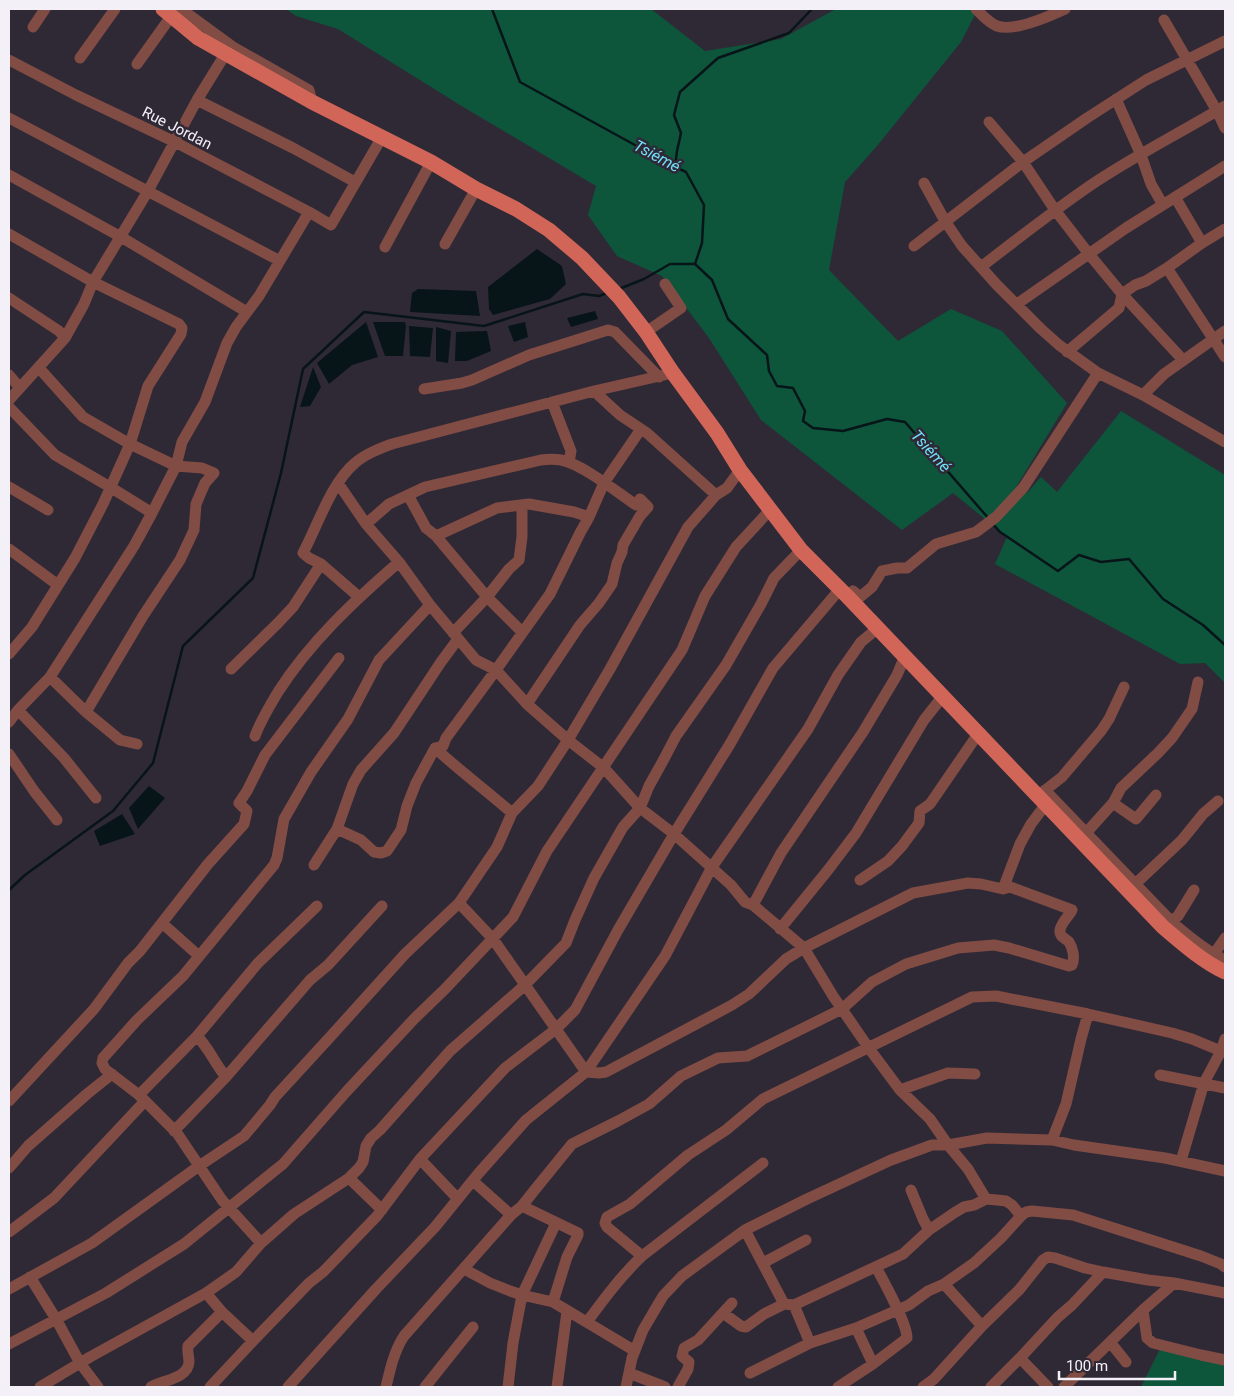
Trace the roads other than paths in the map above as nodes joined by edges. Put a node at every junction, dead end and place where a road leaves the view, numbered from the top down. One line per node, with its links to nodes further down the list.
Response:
1 (45, 9): 7 (street)
2 (115, 9): 10 (street)
3 (976, 9): 4 (street)
4 (1066, 9)
5 (172, 11): 9 (main road); 13 (street); 16 (street)
6 (1164, 20): 12 (street)
7 (33, 27)
8 (1225, 41): 12 (street)
9 (226, 53): 15 (street); 16 (main road)
10 (80, 58)
11 (9, 60): 22 (street, Rue Jordan)
12 (1188, 60): 14 (street); 17 (street)
13 (137, 64)
14 (1116, 99): 23 (street); 25 (street)
15 (197, 100): 22 (street); 28 (street)
16 (312, 102): 21 (main road)
17 (1221, 109): 20 (street); 23 (street)
18 (9, 118): 31 (street)
19 (989, 122): 25 (street)
20 (1225, 128)
21 (382, 137): 24 (main road); 28 (street)
22 (175, 142): 31 (street); 35 (street, Rue Jordan)
23 (1140, 155): 33 (street); 34 (street)
24 (431, 162): 30 (main road); 43 (street)
25 (1023, 162): 34 (street); 36 (street)
26 (1225, 166): 32 (street)
27 (9, 175): 39 (street)
28 (356, 182): 35 (street, Rue Jordan)
29 (924, 182): 36 (street)
30 (476, 189): 41 (street); 55 (main road)
31 (148, 191): 39 (street); 45 (street)
32 (1175, 197): 33 (street); 40 (street)
33 (1163, 205): 44 (street)
34 (1055, 210): 44 (street); 46 (street)
35 (309, 212): 45 (street)
36 (945, 221): 42 (street); 46 (street)
37 (1225, 229): 40 (street)
38 (9, 234): 48 (street)
39 (121, 237): 48 (street); 53 (street)
40 (1202, 242): 47 (street)
41 (445, 244)
42 (914, 246)
43 (385, 247)
44 (1090, 254): 50 (street); 52 (street)
45 (280, 261): 53 (street)
46 (981, 267): 52 (street)
47 (1167, 268): 50 (street); 57 (street)
48 (93, 282): 56 (street); 74 (street)
49 (665, 284): 55 (street)
50 (1122, 294): 58 (street); 60 (street)
51 (9, 298): 56 (street)
52 (1017, 304): 58 (street)
53 (247, 312): 76 (street)
54 (1225, 331): 57 (street)
55 (646, 332): 64 (main road)
56 (65, 338): 61 (street)
57 (1214, 339): 59 (street); 60 (street)
58 (1068, 352): 62 (street)
59 (1225, 357)
60 (1183, 360): 68 (street)
61 (39, 368): 65 (street); 74 (street)
62 (1098, 373): 68 (street); 96 (street)
63 (9, 374): 65 (street)
64 (666, 375): 66 (street); 67 (street); 77 (main road)
65 (20, 388): 69 (street)
66 (424, 390)
67 (594, 391): 70 (street); 72 (street)
68 (1143, 395): 73 (street)
69 (9, 400)
70 (552, 402): 75 (street); 78 (street)
71 (9, 407): 81 (street)
72 (641, 429): 79 (street); 83 (street)
73 (1225, 442)
74 (130, 444): 76 (street); 81 (street)
75 (569, 462): 79 (street); 82 (street)
76 (176, 466): 87 (street); 114 (street)
77 (740, 470): 83 (street); 86 (main road)
78 (338, 483): 89 (street); 94 (street)
79 (604, 483): 88 (street); 112 (street)
80 (9, 487): 85 (street)
81 (110, 487): 87 (street); 95 (street)
82 (408, 495): 89 (street); 90 (street)
83 (716, 495): 118 (street)
84 (522, 505): 88 (street); 90 (street); 98 (street)
85 (48, 510)
86 (770, 510): 92 (main road); 122 (street)
87 (152, 514): 108 (street)
88 (590, 517): 101 (street)
89 (366, 524): 93 (street)
90 (436, 536): 98 (street)
91 (9, 549): 95 (street)
92 (801, 550): 96 (main road); 128 (street)
93 (399, 562): 97 (street); 99 (street)
94 (321, 564): 97 (street); 106 (street)
95 (58, 585): 103 (street)
96 (844, 592): 100 (main road); 133 (street)
97 (359, 597): 117 (street)
98 (487, 597): 101 (street); 102 (street)
99 (430, 605): 102 (street); 151 (street)
100 (878, 628): 104 (main road); 135 (street)
101 (522, 632): 107 (street)
102 (456, 636): 107 (street); 131 (street)
103 (9, 654)
104 (905, 656): 111 (main road); 141 (street)
105 (339, 658): 144 (street)
106 (231, 669)
107 (496, 670): 112 (street); 120 (street)
108 (50, 678): 113 (street); 114 (street)
109 (1198, 682): 127 (street)
110 (1124, 687): 124 (street)
111 (943, 696): 116 (main road); 146 (street)
112 (527, 704): 118 (street)
113 (18, 710): 115 (street); 125 (street)
114 (86, 712): 119 (street)
115 (9, 722)
116 (978, 734): 124 (main road); 136 (street)
117 (255, 736)
118 (568, 740): 122 (street); 129 (street)
119 (137, 744)
120 (435, 748): 129 (street); 131 (street)
121 (9, 754): 130 (street)
122 (604, 768): 128 (street); 148 (street)
123 (1156, 795): 127 (street)
124 (1043, 797): 132 (street); 137 (main road); 138 (street)
125 (96, 798)
126 (1218, 802): 137 (street)
127 (1113, 803): 132 (street)
128 (640, 808): 133 (street); 154 (street)
129 (512, 813): 140 (street)
130 (57, 820)
131 (337, 828): 134 (street)
132 (1086, 833): 137 (street)
133 (674, 834): 135 (street); 157 (street)
134 (314, 865)
135 (712, 868): 141 (street); 162 (street)
136 (860, 880)
137 (1132, 888): 145 (main road)
138 (1003, 889): 149 (street); 155 (street)
139 (1194, 890): 145 (street)
140 (459, 903): 148 (street); 178 (street)
141 (753, 905): 146 (street)
142 (317, 906): 158 (street)
143 (382, 906): 166 (street)
144 (162, 923): 151 (street); 171 (street)
145 (1167, 924): 150 (street); 153 (main road)
146 (780, 929): 149 (street)
147 (1225, 938): 150 (street)
148 (493, 939): 154 (street); 187 (street)
149 (804, 948): 155 (street); 162 (street)
150 (1214, 954): 152 (street)
151 (199, 956): 163 (street)
152 (1225, 960)
153 (1225, 972)
154 (526, 985): 157 (street); 181 (street)
155 (842, 1009): 160 (street); 186 (street)
156 (1088, 1014): 160 (street); 161 (street); 173 (street)
157 (556, 1029): 162 (street); 175 (street)
158 (197, 1036): 166 (street); 170 (street)
159 (1225, 1038): 161 (street)
160 (868, 1047): 169 (street); 197 (street)
161 (1221, 1051): 167 (street)
162 (586, 1072): 182 (street)
163 (112, 1074): 170 (street); 179 (street)
164 (975, 1074): 169 (street)
165 (1160, 1075): 167 (street)
166 (226, 1077): 172 (street)
167 (1204, 1083): 168 (street); 176 (street)
168 (1225, 1088)
169 (900, 1090): 174 (street)
170 (142, 1098): 172 (street); 194 (street)
171 (9, 1101)
172 (174, 1131): 178 (street)
173 (1052, 1140): 174 (street); 176 (street)
174 (948, 1146): 185 (street); 192 (street)
175 (420, 1159): 184 (street); 188 (street)
176 (1181, 1161): 180 (street)
177 (763, 1163): 197 (street)
178 (199, 1166): 187 (street); 203 (street)
179 (9, 1168)
180 (1225, 1171)
181 (349, 1178): 188 (street); 196 (street)
182 (473, 1181): 184 (street); 189 (street)
183 (911, 1190): 193 (street)
184 (458, 1199): 240 (street)
185 (986, 1199): 190 (street); 193 (street)
186 (522, 1206): 189 (street); 191 (street)
187 (228, 1208): 196 (street); 218 (street)
188 (382, 1210): 223 (street)
189 (511, 1215): 201 (street)
190 (1021, 1216): 200 (street); 205 (street)
191 (556, 1223): 209 (street); 210 (street)
192 (745, 1230): 198 (street); 227 (street)
193 (929, 1230): 199 (street)
194 (9, 1232)
195 (806, 1240): 198 (street)
196 (261, 1243): 207 (street)
197 (642, 1256): 219 (street)
198 (763, 1263): 212 (street)
199 (876, 1267): 212 (street); 213 (street)
200 (1225, 1267)
201 (464, 1269): 209 (street); 241 (street)
202 (1103, 1272): 204 (street); 220 (street); 228 (street)
203 (30, 1277): 206 (street); 218 (street)
204 (1174, 1283): 208 (street); 214 (street)
205 (944, 1284): 213 (street); 220 (street)
206 (9, 1289)
207 (206, 1293): 216 (street); 231 (street)
208 (1225, 1293)
209 (522, 1296): 210 (street); 243 (street)
210 (553, 1302): 215 (street)
211 (732, 1303): 217 (street)
212 (789, 1305): 217 (street); 225 (street)
213 (898, 1310): 222 (street); 232 (street)
214 (1143, 1310): 224 (street); 229 (street)
215 (568, 1311): 219 (street); 244 (street)
216 (222, 1312): 223 (street); 238 (street)
217 (723, 1313): 247 (street)
218 (56, 1319): 226 (street); 231 (street)
219 (587, 1322): 227 (street)
220 (982, 1326): 235 (street)
221 (473, 1327): 242 (street)
222 (856, 1328): 225 (street); 232 (street)
223 (253, 1341): 239 (street)
224 (1110, 1342): 230 (street); 252 (street)
225 (810, 1343): 234 (street)
226 (9, 1344)
227 (635, 1351): 233 (street)
228 (1020, 1358): 250 (street); 251 (street)
229 (1225, 1360)
230 (1126, 1362)
231 (80, 1363): 236 (street); 237 (street)
232 (873, 1364): 248 (street)
233 (629, 1373): 245 (street); 246 (street)
234 (750, 1373)
235 (938, 1383): 249 (street)
236 (40, 1387)
237 (98, 1387)
238 (151, 1387)
239 (210, 1387)
240 (288, 1387)
241 (386, 1387)
242 (425, 1387)
243 (508, 1387)
244 (557, 1387)
245 (626, 1387)
246 (666, 1387)
247 (678, 1387)
248 (838, 1387)
249 (923, 1387)
250 (991, 1387)
251 (1048, 1387)
252 (1064, 1387)

